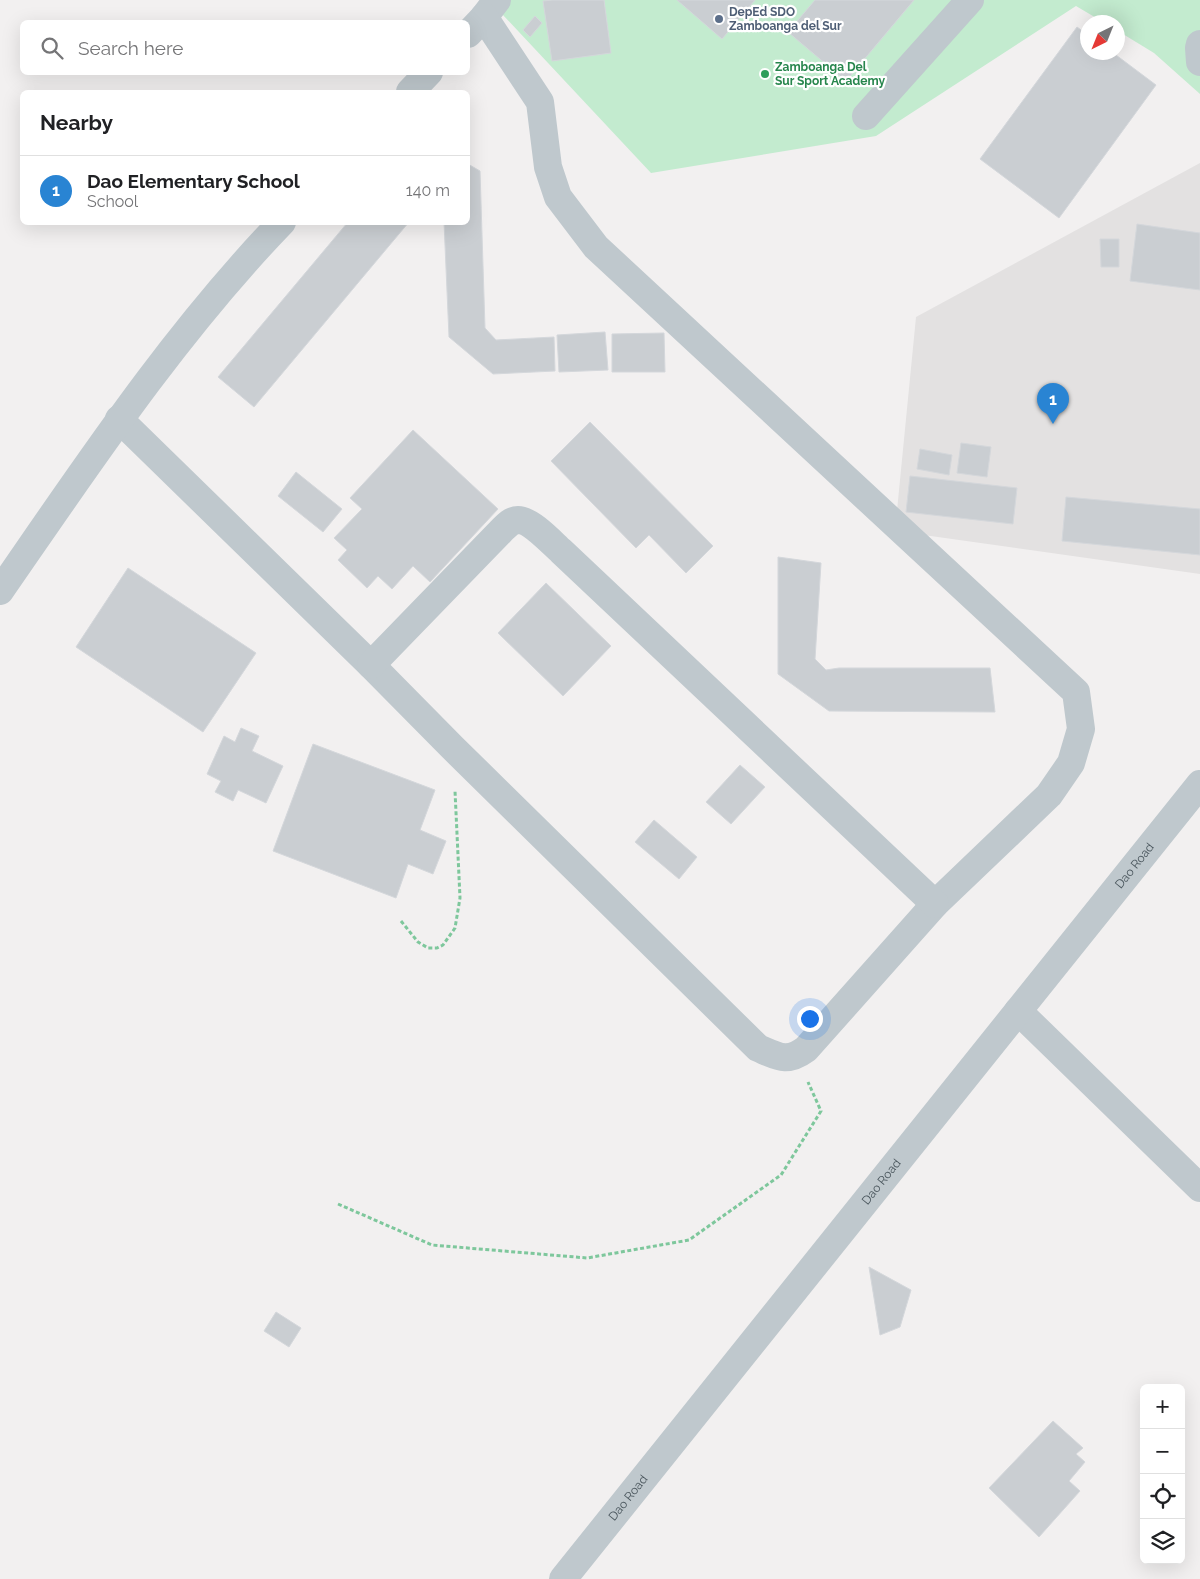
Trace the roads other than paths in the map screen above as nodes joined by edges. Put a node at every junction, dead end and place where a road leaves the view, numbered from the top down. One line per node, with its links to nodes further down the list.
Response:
1 (970, 0): 7 (street)
2 (483, 17): 13 (street)
3 (1200, 44): 4 (street)
4 (1200, 62)
5 (427, 75): 6 (street)
6 (412, 90)
7 (866, 116)
8 (279, 225): 9 (street)
9 (119, 419): 10 (street); 11 (street)
10 (0, 591)
11 (371, 665): 13 (street); 13 (street)
12 (1200, 784): 14 (street, Dao Road)
13 (935, 904)
14 (1018, 1011): 15 (street); 16 (street, Dao Road)
15 (1200, 1188)
16 (563, 1579)

